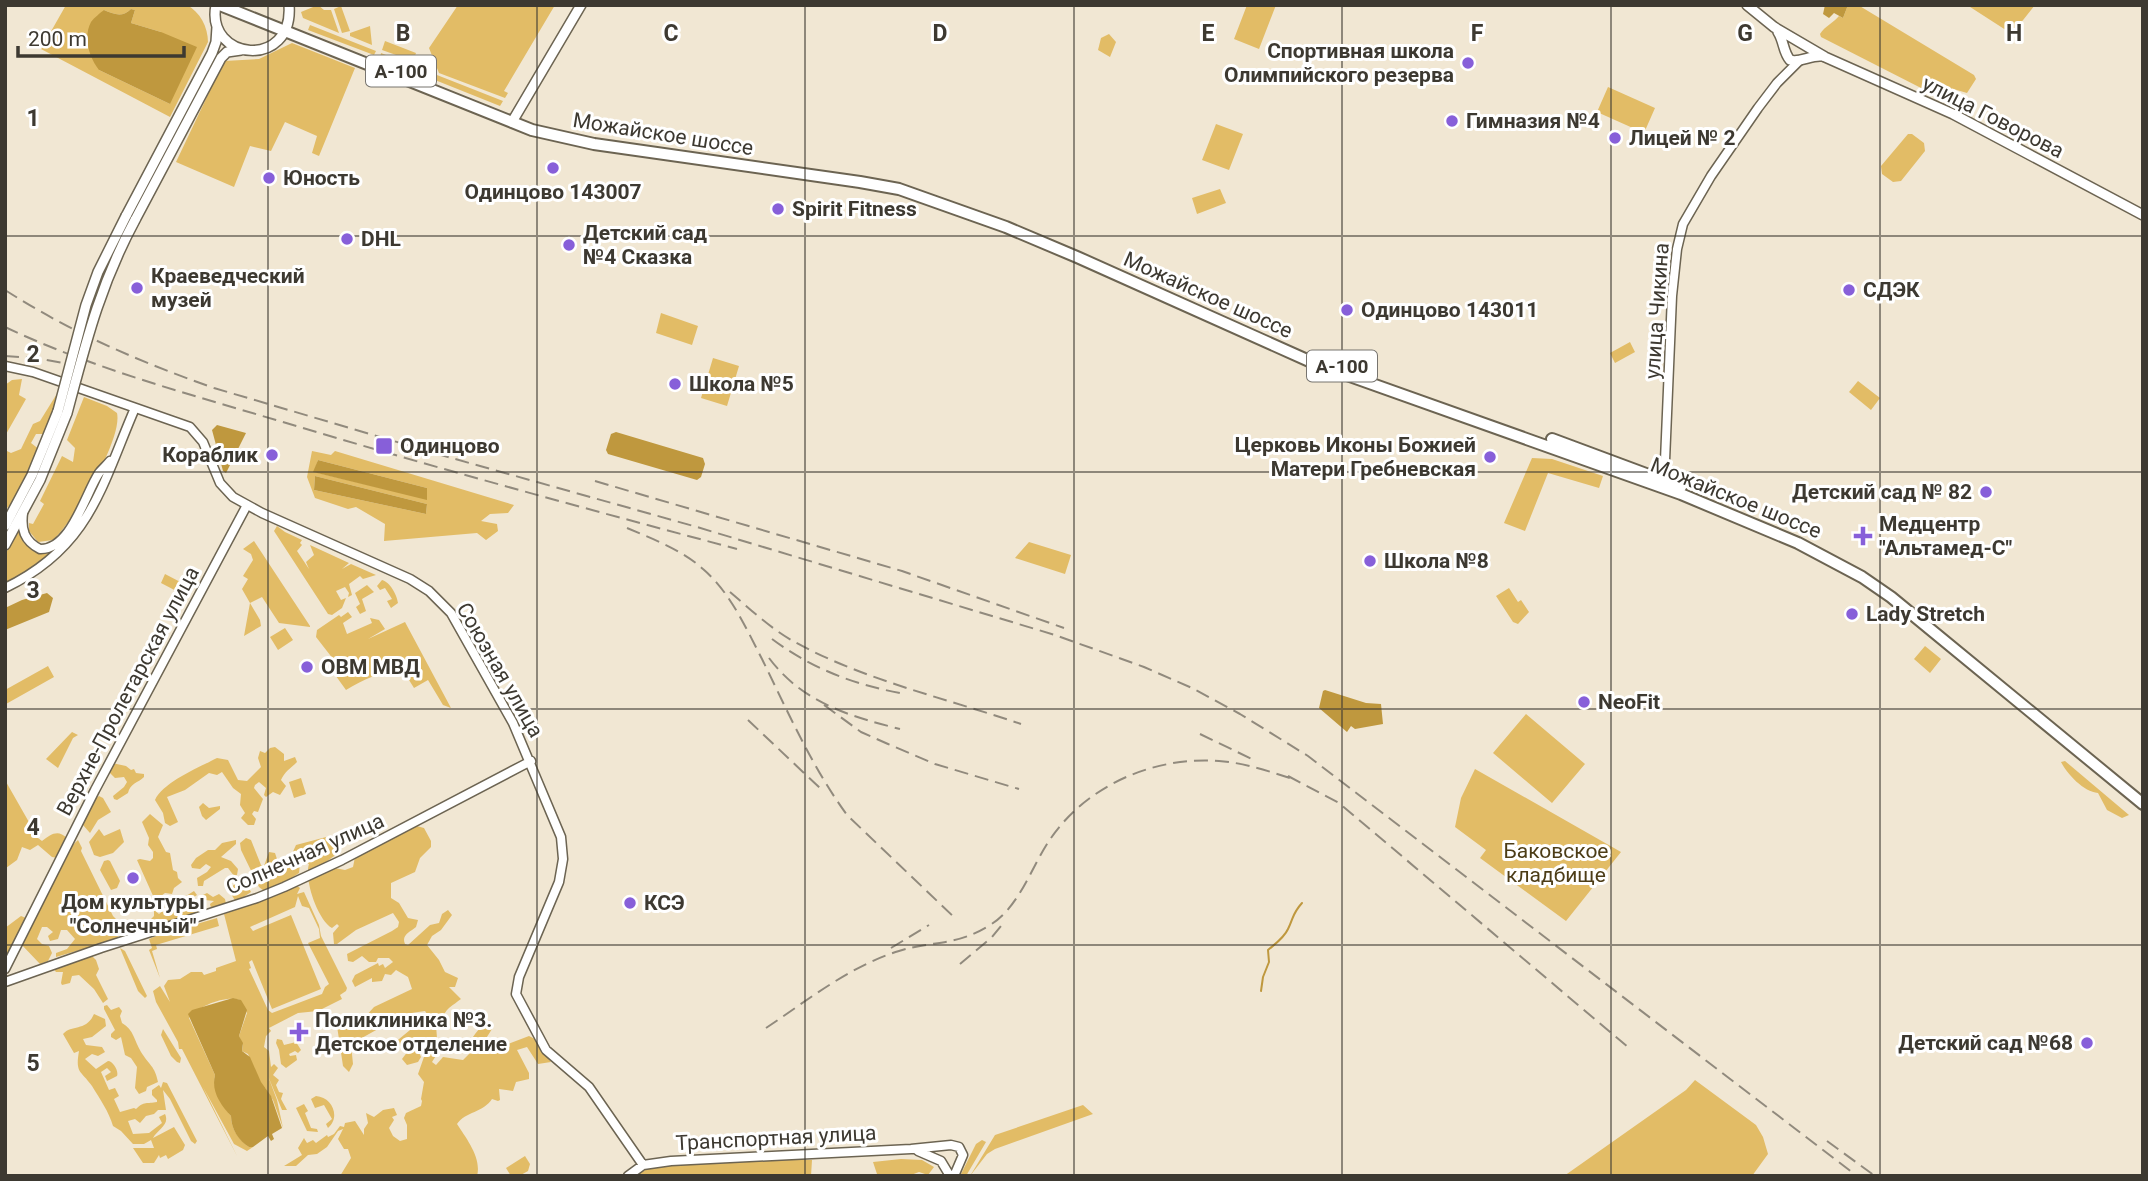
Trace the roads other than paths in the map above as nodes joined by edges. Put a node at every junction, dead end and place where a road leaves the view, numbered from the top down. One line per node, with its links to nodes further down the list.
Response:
1 (218, 5): 6 (main road); 8 (main road, Можайское шоссе / А-100)
2 (235, 5): 8 (main road, Можайское шоссе / А-100)
3 (289, 5): 8 (main road)
4 (581, 5): 15 (main road)
5 (1747, 5): 7 (main road, улица Говорова)
6 (217, 27): 10 (main road); 17 (main road)
7 (1774, 27): 9 (main road, улица Говорова); 11 (main road, улица Говорова)
8 (286, 29): 10 (main road); 15 (main road, Можайское шоссе / А-100)
9 (1800, 43): 11 (main road); 12 (main road, улица Говорова); 13 (main road)
10 (241, 50): 17 (main road)
11 (1785, 52): 13 (main road, улица Говорова); 14 (street, улица Чикина)
12 (1825, 57): 13 (main road, улица Говорова); 16 (main road, улица Говорова)
13 (1801, 60): 14 (street, улица Чикина)
14 (1777, 83): 21 (street, улица Чикина)
15 (513, 119): 22 (main road, Можайское шоссе / А-100)
16 (2143, 215)
17 (130, 218): 25 (main road, bridge)
18 (5, 366): 19 (street, Союзная улица)
19 (135, 408): 20 (street); 24 (street, Союзная улица)
20 (115, 456): 25 (street); 29 (street)
21 (1665, 461): 22 (street, улица Чикина); 23 (street)
22 (1664, 484): 23 (main road, Можайское шоссе / А-100); 32 (main road, Можайское шоссе / А-100)
23 (1684, 488): 31 (main road, Можайское шоссе / А-100)
24 (247, 505): 30 (street, Союзная улица); 33 (street, Верхне-Пролетарская улица)
25 (20, 507): 26 (street); 27 (main road); 28 (main road)
26 (5, 515)
27 (5, 526)
28 (5, 544)
29 (5, 588)
30 (531, 761): 34 (street, Солнечная улица); 39 (street, Союзная улица)
31 (2143, 795)
32 (2143, 804)
33 (5, 969)
34 (5, 982)
35 (947, 1146): 36 (street, Транспортная улица); 37 (street); 38 (street)
36 (911, 1149): 37 (street); 39 (street, Транспортная улица)
37 (943, 1163): 38 (street); 41 (street)
38 (959, 1165): 41 (street)
39 (643, 1166): 40 (street)
40 (628, 1176)
41 (952, 1176)

